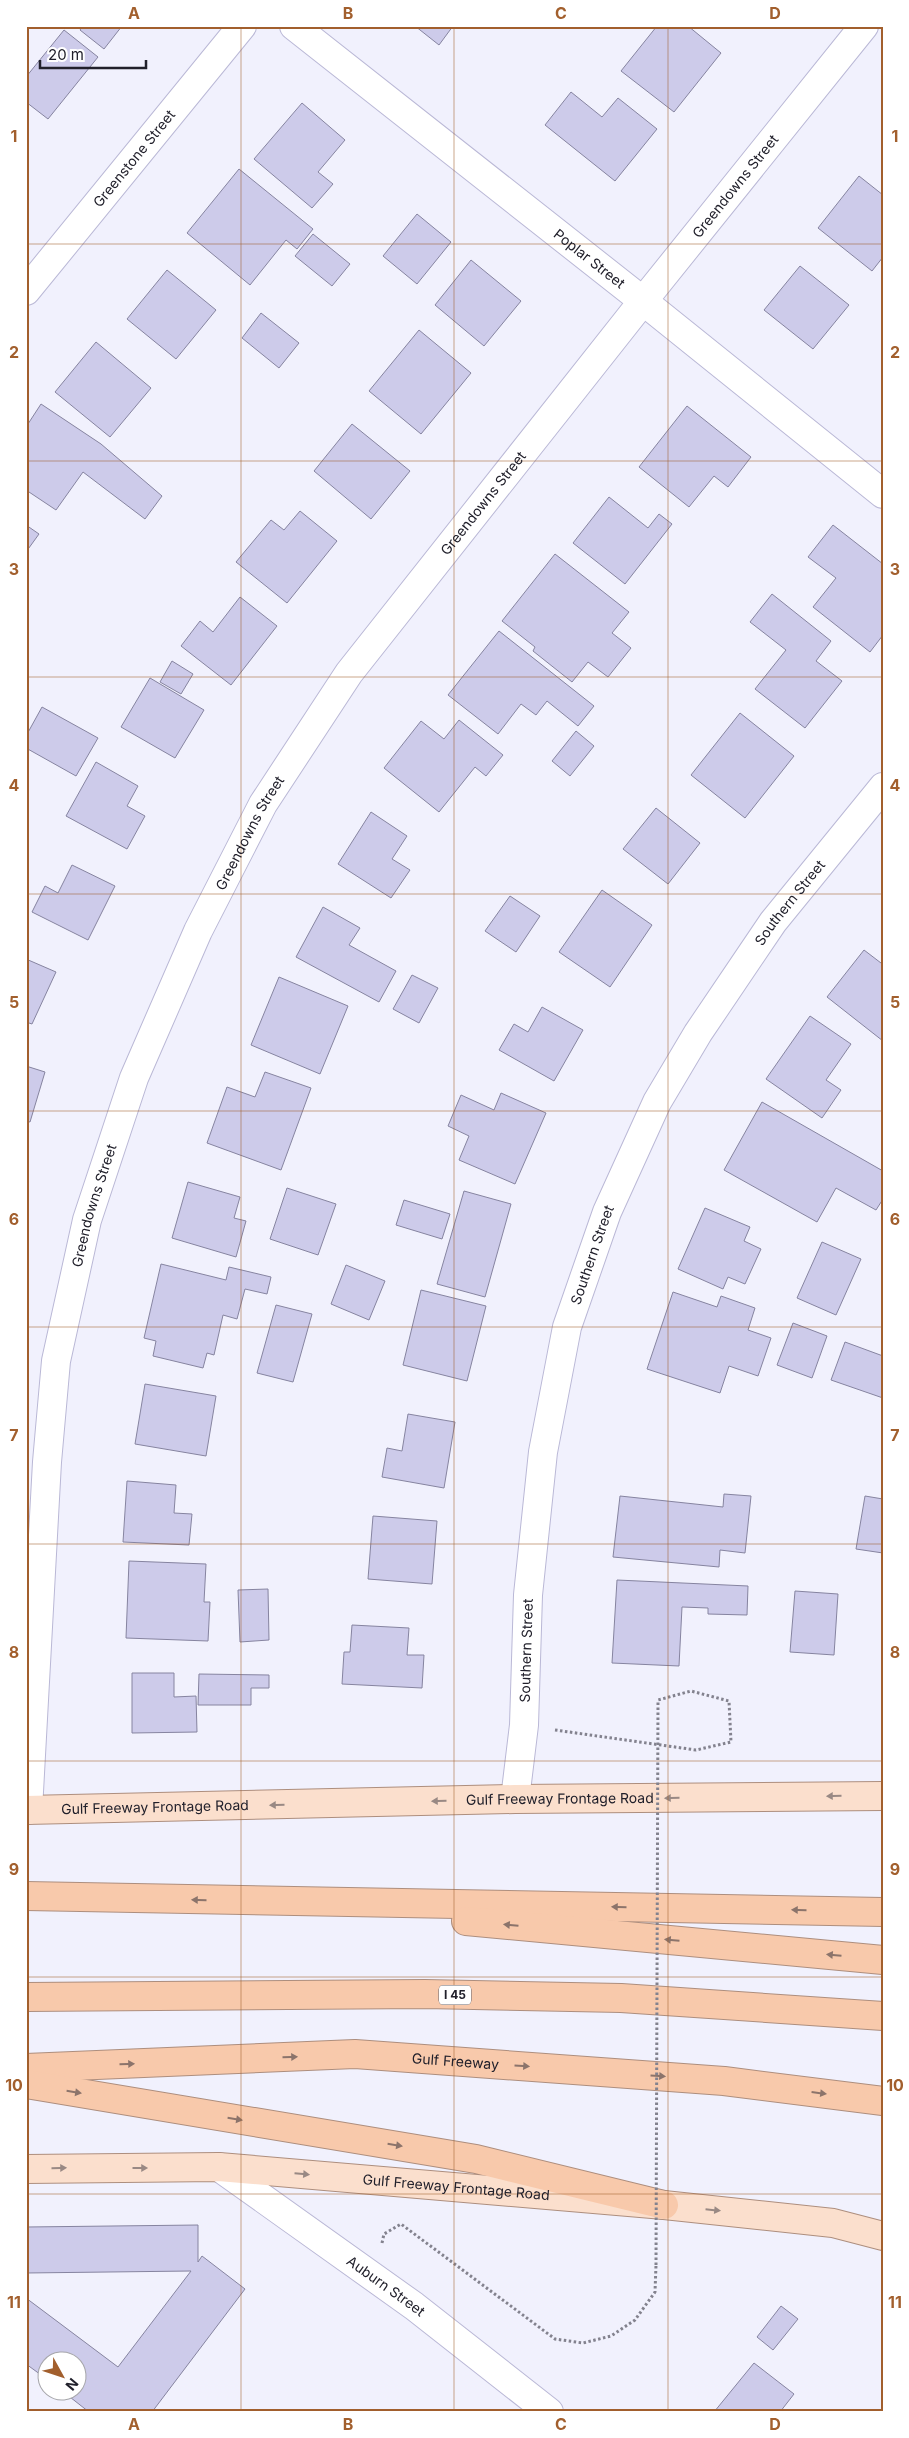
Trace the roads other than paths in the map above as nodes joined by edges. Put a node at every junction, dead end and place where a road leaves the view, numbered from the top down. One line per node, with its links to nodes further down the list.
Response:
1 (242, 26): 4 (street, Greenstone Street)
2 (294, 26): 5 (street, Poplar Street)
3 (864, 26): 5 (street, Greendowns Street)
4 (26, 291)
5 (643, 301): 6 (street, Poplar Street); 10 (street, Greendowns Street)
6 (883, 494)
7 (883, 787): 9 (street, Southern Street)
8 (883, 1796): 9 (main road, Gulf Freeway Frontage Road, one-way to 9)
9 (516, 1799): 10 (main road, Gulf Freeway Frontage Road, one-way to 10)
10 (27, 1810)
11 (26, 1896): 12 (highway, one-way to 11)
12 (248, 1901): 13 (highway, one-way to 12); 14 (highway, one-way to 12)
13 (883, 1912)
14 (883, 1960)
15 (26, 1997): 16 (highway, I 45)
16 (883, 2016)
17 (26, 2068): 19 (highway, Gulf Freeway, one-way to 19)
18 (26, 2084): 22 (highway, one-way to 22)
19 (883, 2101)
20 (219, 2167): 21 (main road, Gulf Freeway Frontage Road, one-way to 20); 22 (main road, Gulf Freeway Frontage Road, one-way to 22); 24 (street, Auburn Street)
21 (26, 2169)
22 (664, 2205): 23 (main road, Gulf Freeway Frontage Road, one-way to 23)
23 (883, 2236)
24 (549, 2412)

